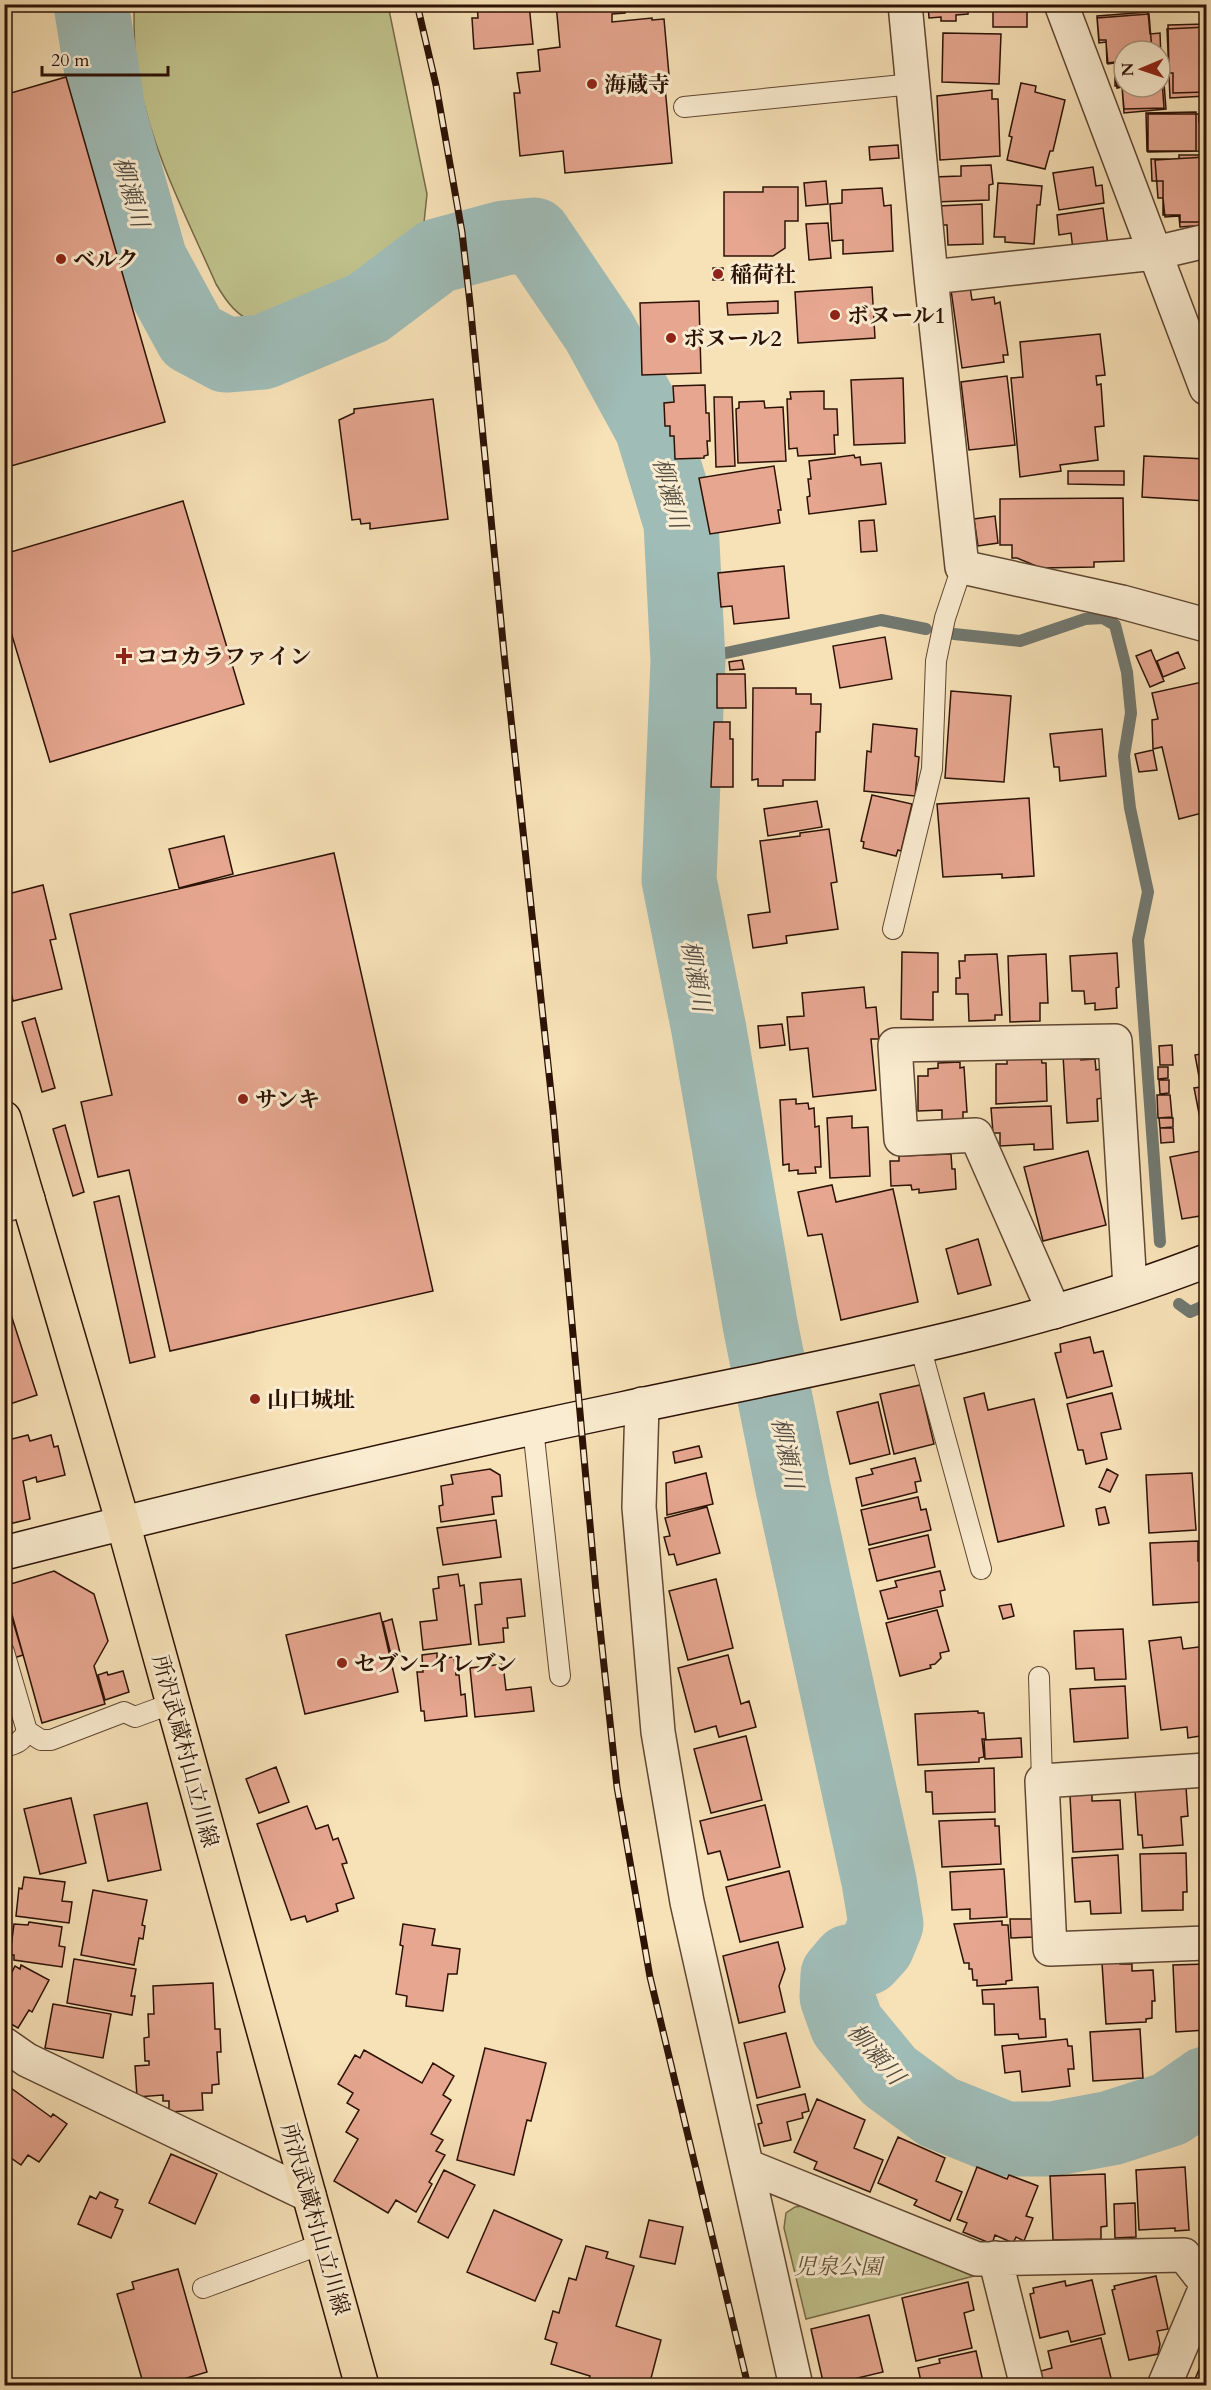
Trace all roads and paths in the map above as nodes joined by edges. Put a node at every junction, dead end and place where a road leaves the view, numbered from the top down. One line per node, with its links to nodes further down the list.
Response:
1 (905, 4): 3 (street)
2 (1060, 4): 6 (street)
3 (913, 84): 4 (lane); 7 (street)
4 (684, 107)
5 (1206, 241): 6 (street)
6 (1155, 253): 7 (street); 8 (street)
7 (931, 277): 9 (street)
8 (1206, 388)
9 (962, 567): 10 (street); 11 (lane)
10 (1206, 625)
11 (893, 928)
12 (4, 1118): 13 (main road, 所沢武蔵村山立川線)
13 (16, 1202): 20 (main road, 所沢武蔵村山立川線)
14 (1206, 1261): 15 (street)
15 (1130, 1287): 16 (street); 16 (street)
16 (1054, 1312): 17 (street)
17 (920, 1346): 18 (street); 22 (lane)
18 (642, 1404): 19 (street); 33 (street)
19 (533, 1428): 20 (street); 24 (lane)
20 (123, 1523): 21 (street); 26 (main road, 所沢武蔵村山立川線)
21 (4, 1553)
22 (981, 1569)
23 (4, 1652): 27 (lane)
24 (560, 1676)
25 (1039, 1677): 30 (lane)
26 (173, 1703): 27 (lane); 34 (main road, 所沢武蔵村山立川線)
27 (27, 1731): 28 (lane)
28 (4, 1747)
29 (1206, 1770): 30 (street)
30 (1042, 1781): 31 (street)
31 (1206, 1943)
32 (4, 2044): 34 (street)
33 (747, 2166): 36 (street); 40 (street)
34 (309, 2195): 35 (main road, 所沢武蔵村山立川線)
35 (322, 2244): 38 (lane); 39 (main road, 所沢武蔵村山立川線)
36 (995, 2258): 37 (street); 41 (street)
37 (1206, 2285): 42 (street)
38 (203, 2288)
39 (362, 2385)
40 (796, 2385)
41 (1027, 2385)
42 (1164, 2385)

